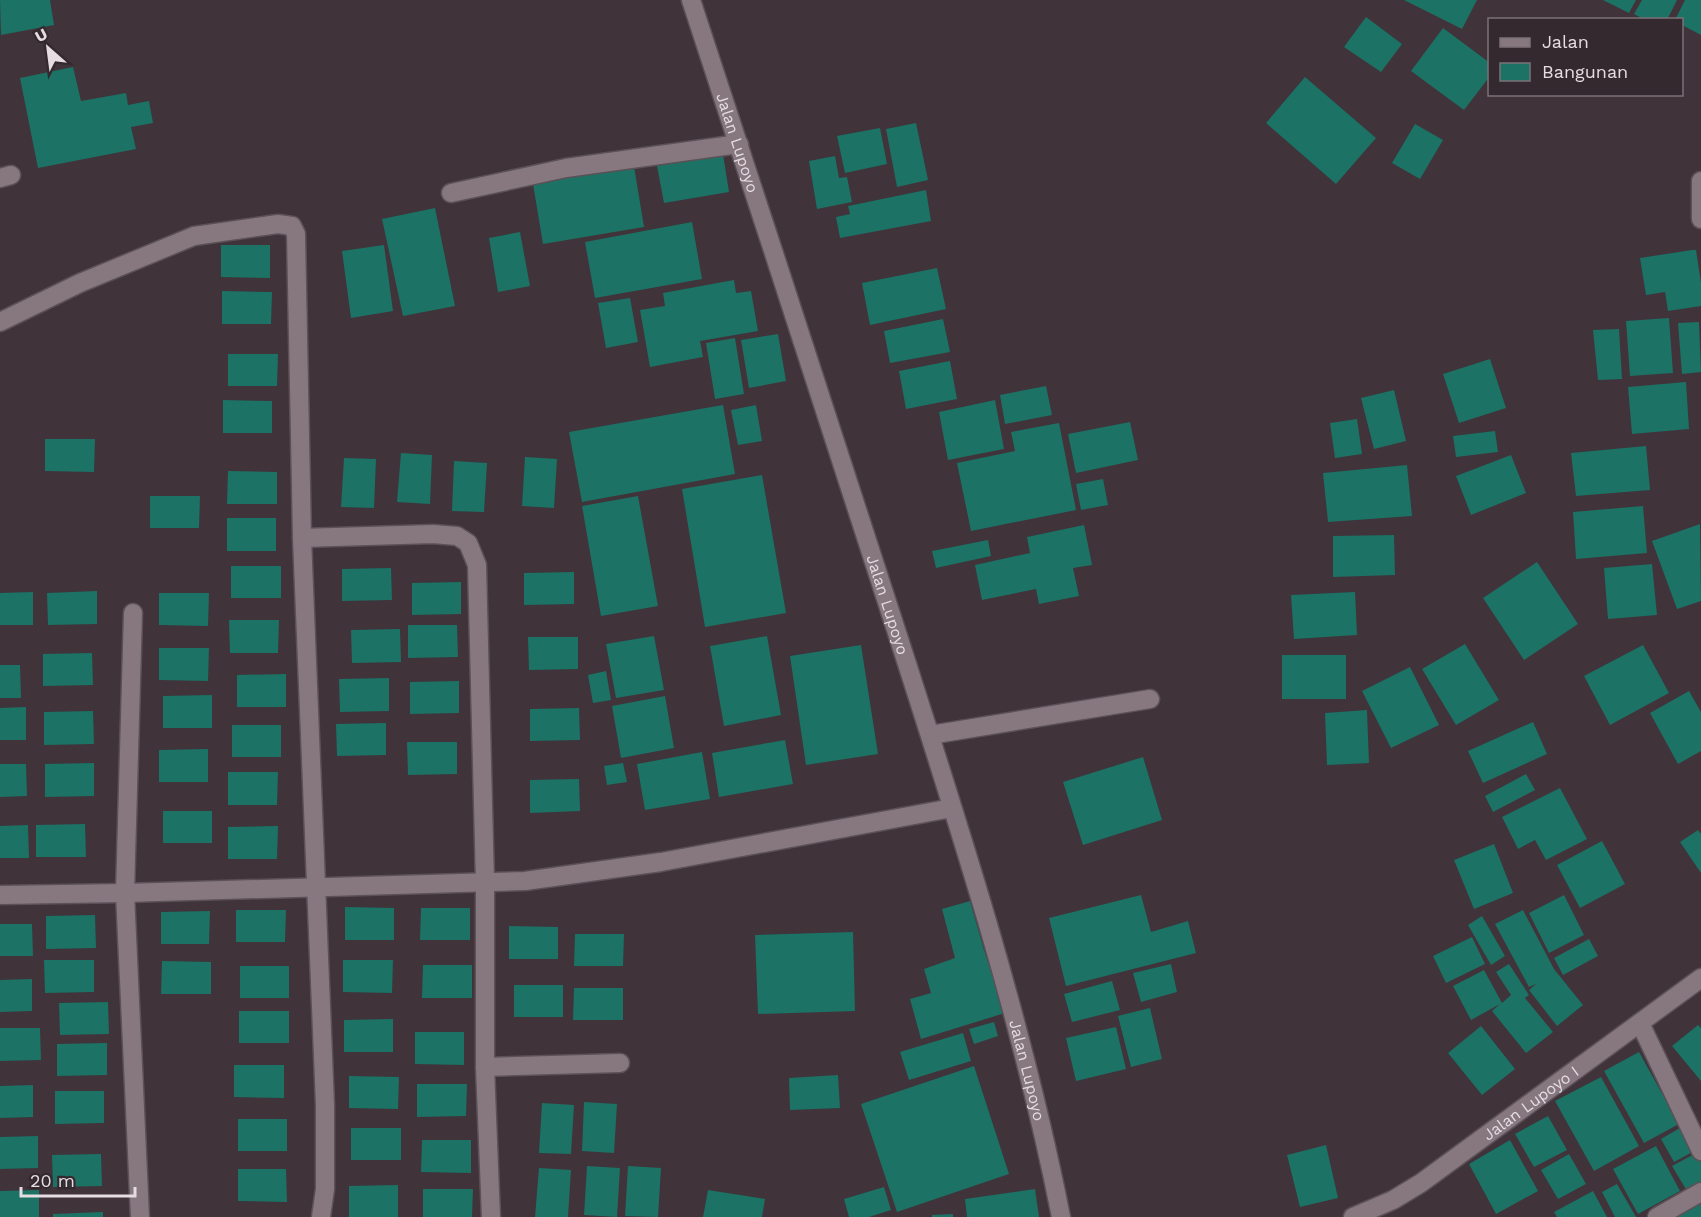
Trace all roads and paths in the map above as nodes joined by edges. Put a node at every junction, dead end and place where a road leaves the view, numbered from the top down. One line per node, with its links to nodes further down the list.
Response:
1 (691, 0): 2 (street, Jalan Lupoyo)
2 (739, 144): 4 (street); 10 (street, Jalan Lupoyo)
3 (1701, 181): 5 (street)
4 (452, 193)
5 (1701, 219)
6 (0, 321): 7 (street)
7 (303, 538): 12 (street); 13 (street)
8 (133, 613): 14 (street)
9 (1150, 699): 10 (street)
10 (930, 735): 11 (street, Jalan Lupoyo)
11 (952, 808): 12 (street); 26 (street, Jalan Lupoyo)
12 (485, 883): 13 (street); 19 (street)
13 (317, 887): 14 (street); 24 (street)
14 (125, 893): 15 (street); 23 (street)
15 (0, 895)
16 (1701, 978): 17 (street, Jalan Lupoyo I)
17 (1640, 1023): 20 (street); 22 (street, Jalan Lupoyo I)
18 (620, 1063): 19 (street)
19 (485, 1067): 25 (street)
20 (1701, 1151)
21 (1701, 1192): 28 (street)
22 (1384, 1211): 27 (street, Jalan Lupoyo I)
23 (140, 1217)
24 (321, 1217)
25 (491, 1217)
26 (1060, 1217)
27 (1353, 1217)
28 (1657, 1217)

